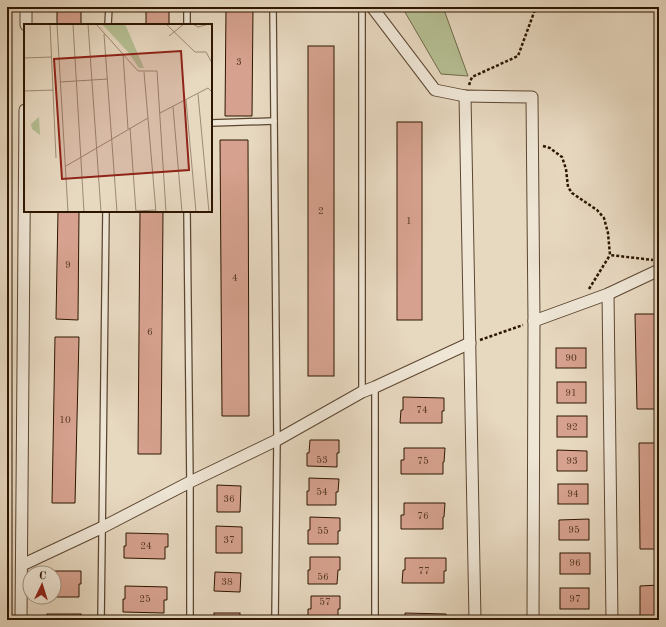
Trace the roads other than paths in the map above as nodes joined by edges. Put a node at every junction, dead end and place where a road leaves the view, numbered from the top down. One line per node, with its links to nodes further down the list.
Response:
1 (26, 7): 7 (street)
2 (109, 7): 8 (lane)
3 (187, 7): 9 (lane)
4 (273, 7): 11 (lane)
5 (362, 7): 21 (lane)
6 (372, 7): 10 (street)
7 (26, 24)
8 (108, 24)
9 (187, 24)
10 (465, 96): 18 (street); 19 (street)
11 (274, 121): 12 (lane); 22 (lane)
12 (212, 123)
13 (24, 212): 25 (street)
14 (106, 212): 24 (lane)
15 (187, 212): 23 (lane)
16 (659, 270): 17 (street)
17 (608, 294): 18 (street); 33 (street)
18 (534, 321): 32 (street)
19 (470, 343): 20 (street); 31 (street)
20 (375, 388): 21 (street); 30 (lane)
21 (362, 392): 22 (street)
22 (277, 440): 23 (street); 29 (lane)
23 (190, 482): 24 (street); 28 (lane)
24 (102, 527): 25 (street); 27 (lane)
25 (22, 565): 26 (street)
26 (21, 620)
27 (101, 620)
28 (190, 620)
29 (275, 620)
30 (375, 620)
31 (475, 620)
32 (532, 620)
33 (612, 620)

